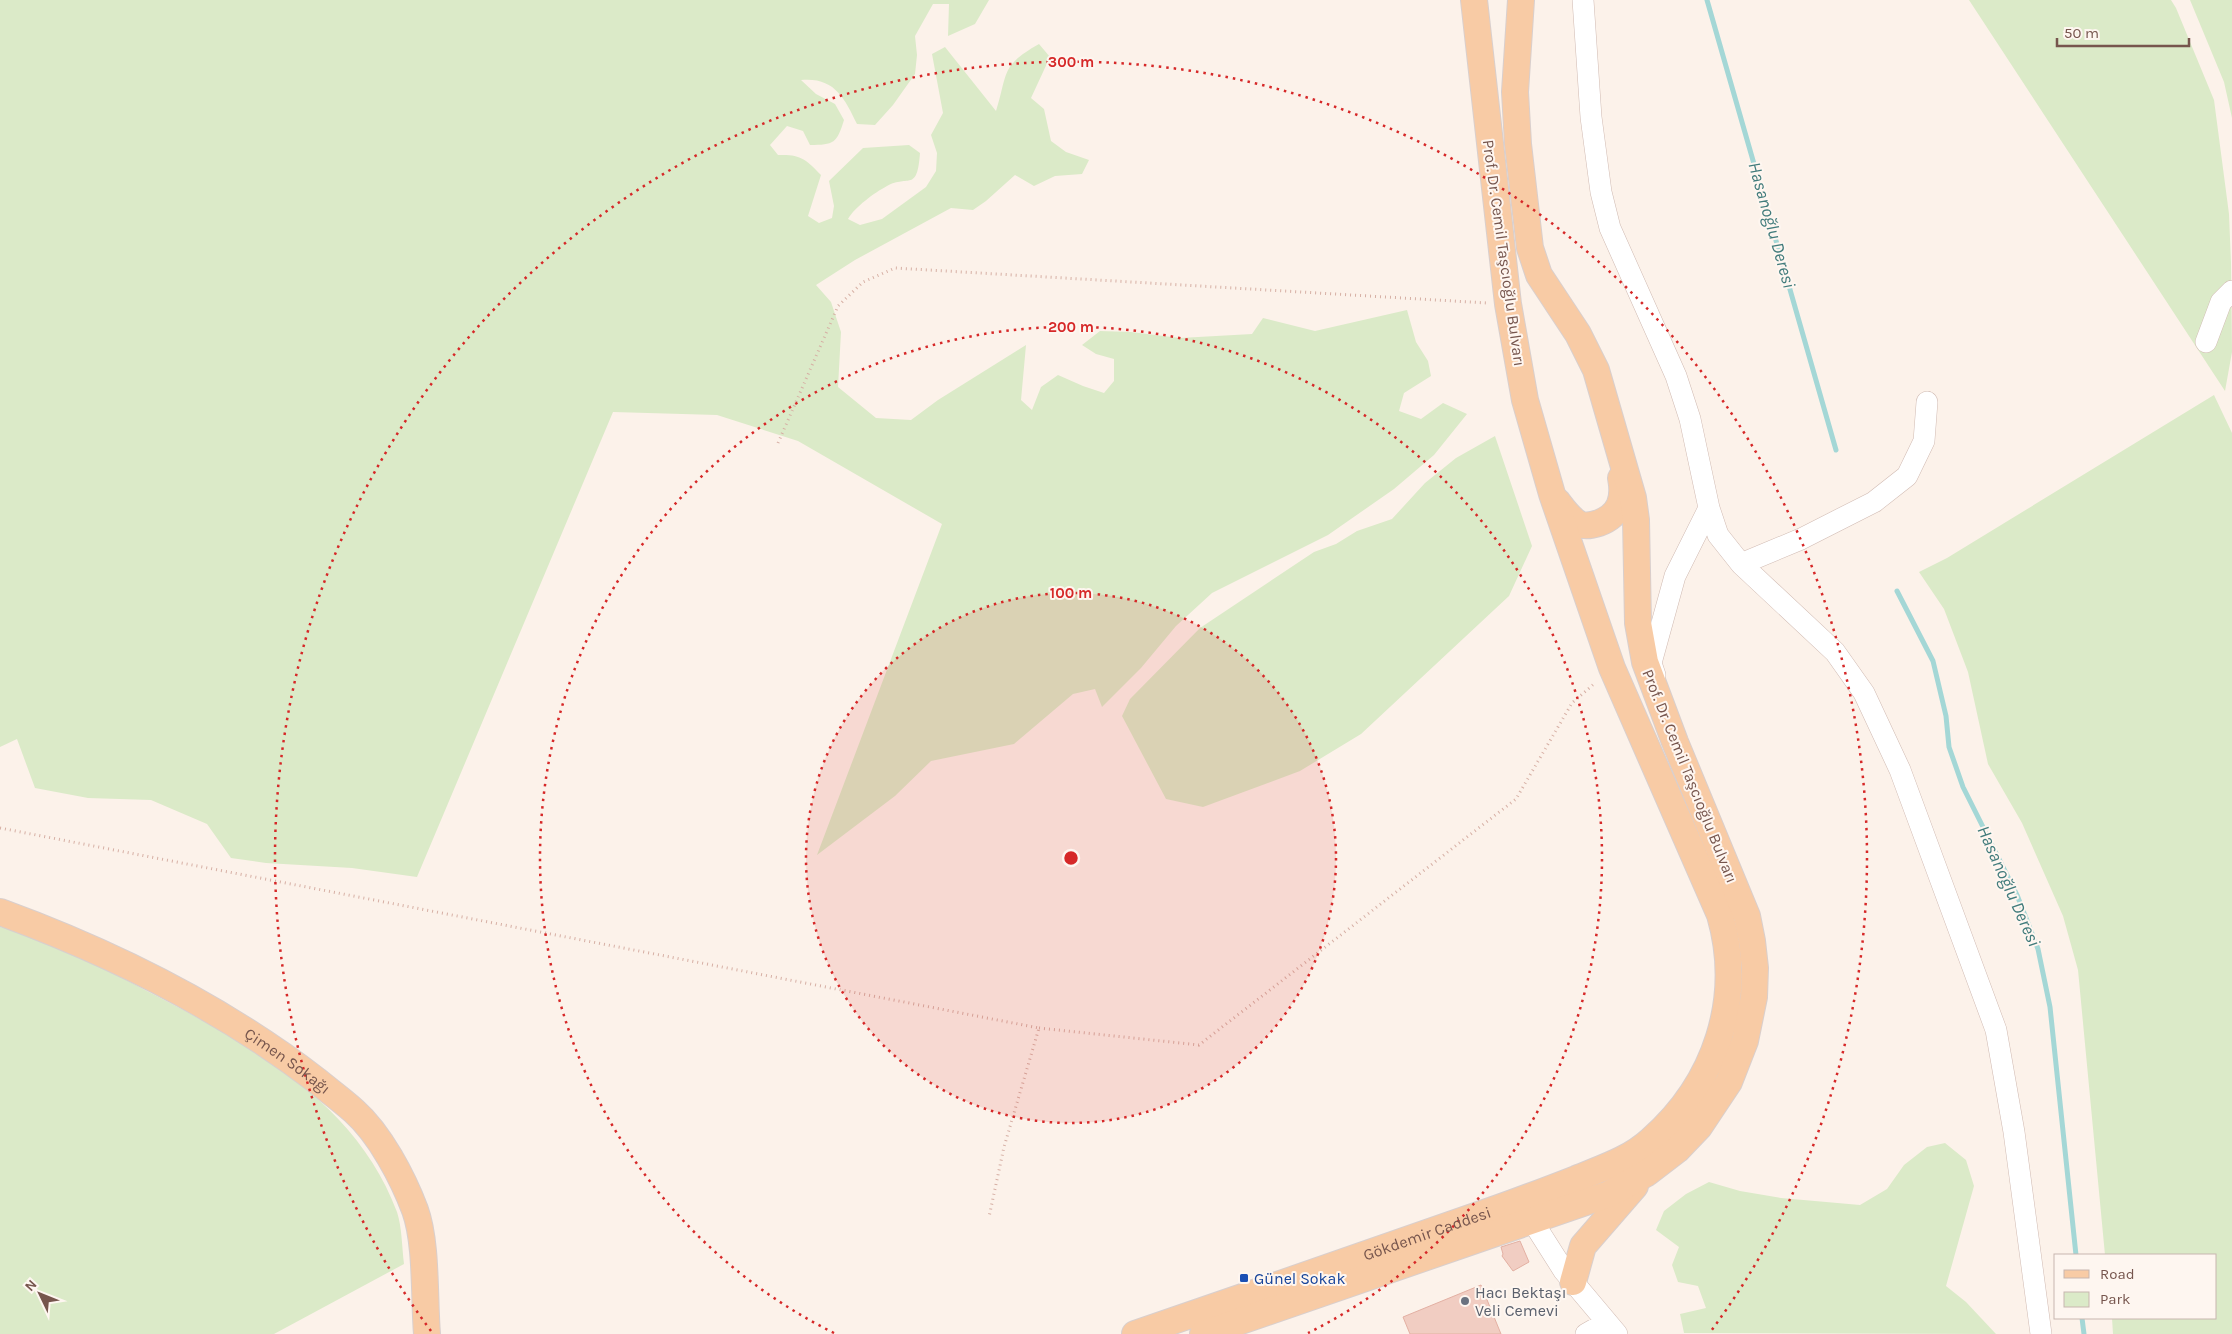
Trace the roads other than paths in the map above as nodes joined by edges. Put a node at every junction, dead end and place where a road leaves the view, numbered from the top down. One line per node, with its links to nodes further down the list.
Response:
1 (1474, 0): 8 (main road, Prof. Dr. Cemil Taşcıoğlu Bulvarı)
2 (1522, 0): 7 (main road, Prof. Dr. Cemil Taşcıoğlu Bulvarı)
3 (1583, 0): 9 (street)
4 (2232, 291): 5 (street)
5 (2206, 342)
6 (1928, 402): 10 (street)
7 (1612, 422): 8 (main road); 11 (main road, Prof. Dr. Cemil Taşcıoğlu Bulvarı)
8 (1552, 494): 14 (main road, Prof. Dr. Cemil Taşcıoğlu Bulvarı)
9 (1709, 508): 10 (street); 11 (street)
10 (1741, 564): 21 (street)
11 (1691, 779): 13 (main road, Prof. Dr. Cemil Taşcıoğlu Bulvarı)
12 (0, 912): 17 (main road, Çimen Sokağı)
13 (1647, 1173): 14 (main road, Prof. Dr. Cemil Taşcıoğlu Bulvarı); 15 (main road)
14 (1526, 1211): 15 (street); 18 (main road, Gökdemir Caddesi); 19 (main road)
15 (1573, 1282): 16 (street)
16 (1612, 1328): 20 (street)
17 (427, 1334)
18 (1135, 1334)
19 (1203, 1334)
20 (1586, 1334)
21 (2041, 1334)

